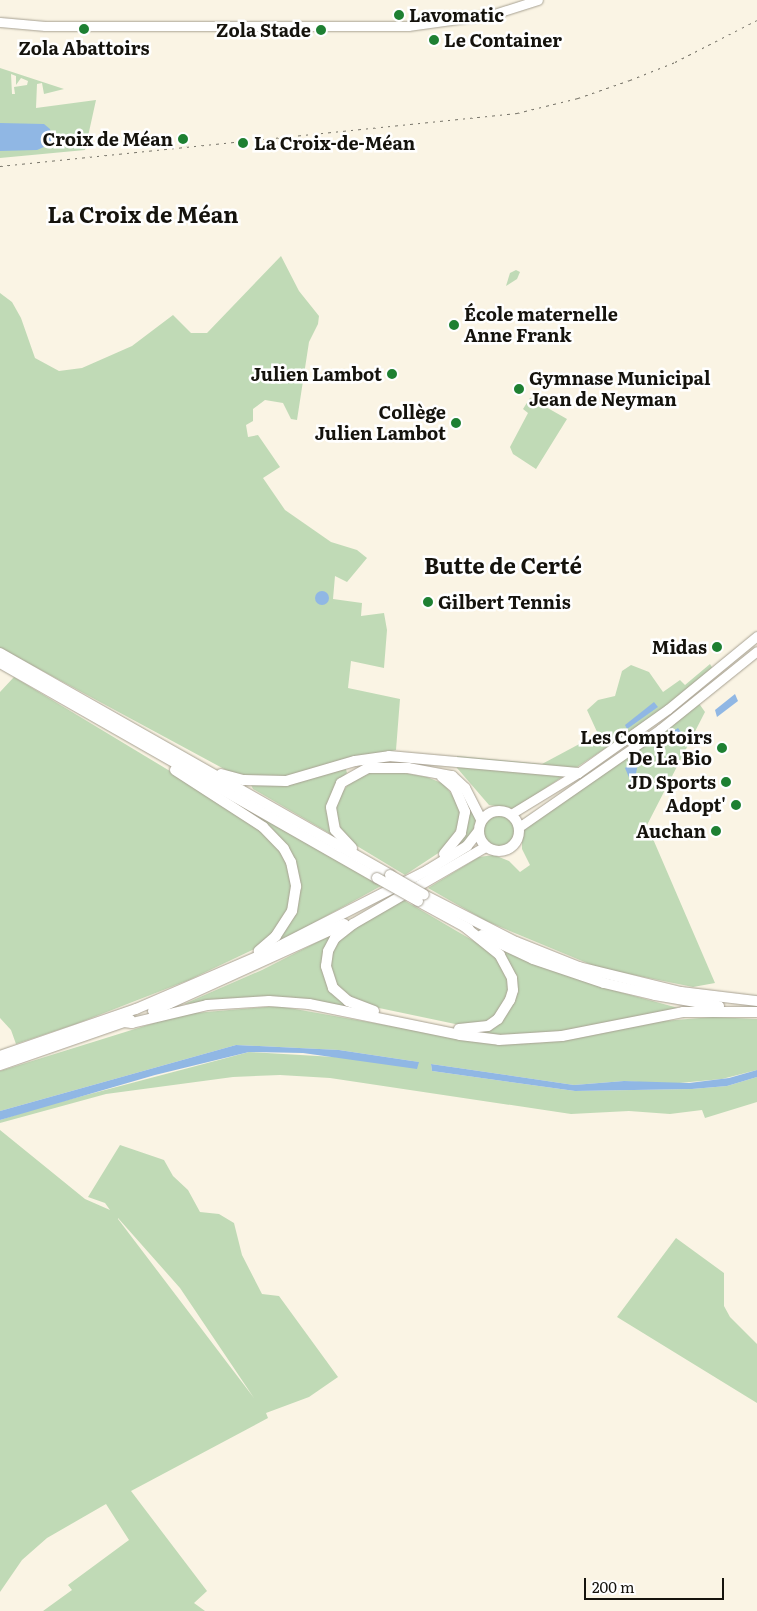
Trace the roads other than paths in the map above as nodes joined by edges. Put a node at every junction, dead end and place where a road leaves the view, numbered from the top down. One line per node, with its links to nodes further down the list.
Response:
1 (538, 0): 2 (main road)
2 (5, 22)
3 (757, 636): 11 (main road)
4 (757, 651): 15 (main road)
5 (0, 653): 9 (highway)
6 (0, 663): 7 (highway)
7 (118, 729): 19 (highway); 23 (highway)
8 (421, 759): 9 (highway); 11 (highway); 12 (highway)
9 (192, 762): 19 (highway)
10 (433, 771): 14 (highway); 19 (highway); 20 (highway)
11 (578, 773): 13 (main road)
12 (500, 810): 13 (highway); 14 (highway)
13 (511, 814): 15 (highway)
14 (482, 820): 16 (highway)
15 (519, 827): 17 (highway)
16 (478, 832): 17 (highway); 20 (highway)
17 (486, 846): 18 (highway)
18 (461, 859): 22 (highway); 26 (highway)
19 (379, 874): 21 (highway, bridge); 21 (highway, bridge)
20 (412, 877): 23 (highway)
21 (421, 898): 22 (highway); 24 (highway)
22 (465, 927): 25 (highway)
23 (242, 964): 27 (highway)
24 (757, 1001)
25 (757, 1011): 26 (highway)
26 (124, 1022): 28 (highway)
27 (0, 1056)
28 (0, 1065)

